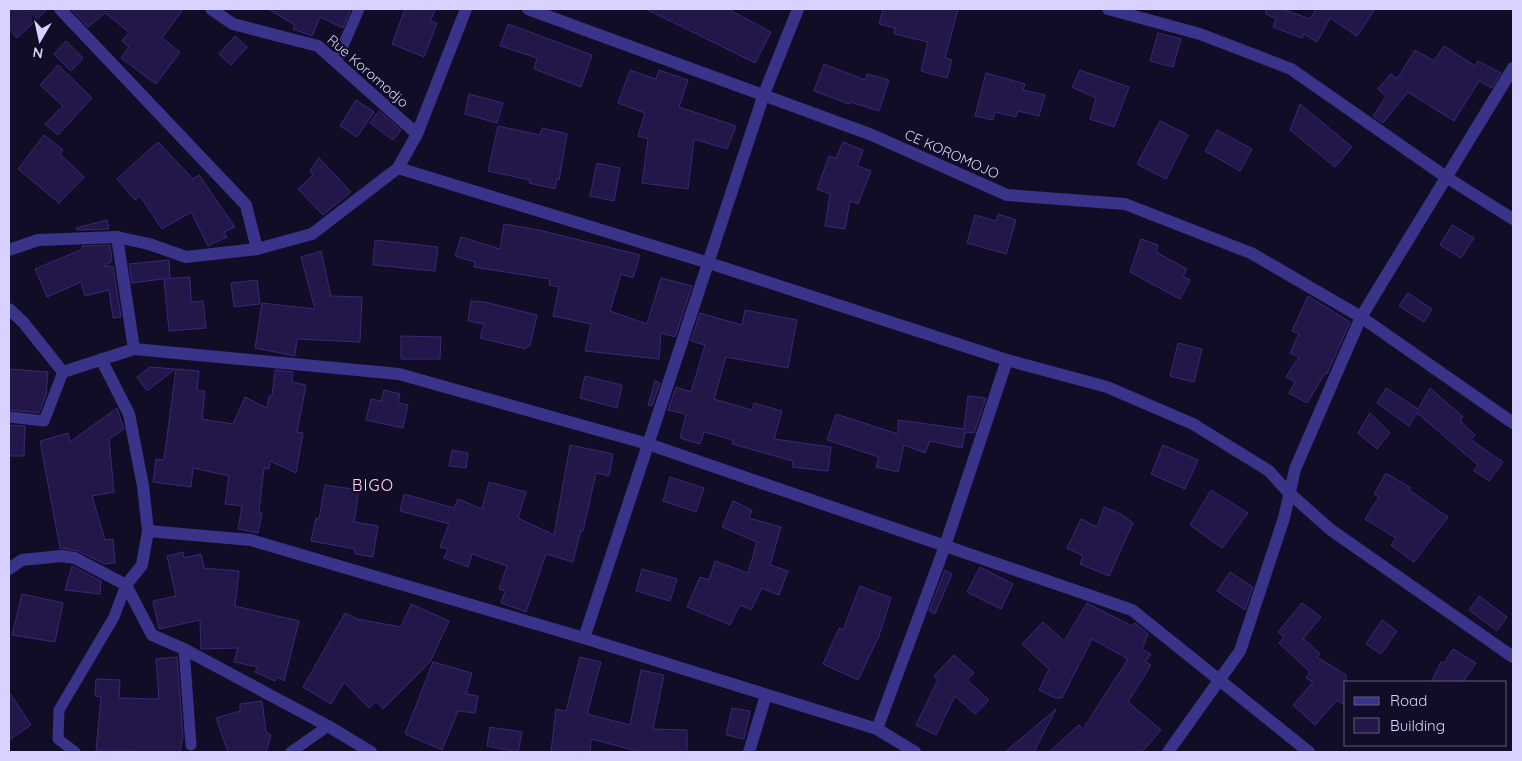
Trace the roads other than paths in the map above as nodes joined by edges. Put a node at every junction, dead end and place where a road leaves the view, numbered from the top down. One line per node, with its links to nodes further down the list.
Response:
1 (60, 9): 16 (street)
2 (211, 9): 8 (street, Rue Koromodjo)
3 (359, 9): 8 (lane)
4 (466, 9): 11 (street)
5 (528, 9): 10 (street, CE KOROMOJO)
6 (798, 9): 10 (street)
7 (1108, 9): 13 (street)
8 (336, 62): 11 (street, Rue Koromodjo)
9 (1513, 68): 13 (street)
10 (764, 94): 18 (street); 20 (street, CE KOROMOJO)
11 (417, 134): 12 (street)
12 (398, 168): 16 (street); 18 (street)
13 (1446, 177): 14 (street); 20 (street)
14 (1513, 219)
15 (117, 237): 16 (street); 17 (street); 21 (street)
16 (257, 249)
17 (9, 250)
18 (709, 263): 23 (street); 27 (street)
19 (9, 310): 24 (street)
20 (1361, 317): 26 (street, CE KOROMOJO); 28 (street)
21 (134, 349): 22 (street); 27 (street)
22 (101, 359): 24 (street); 29 (street)
23 (1007, 360): 28 (street); 30 (street)
24 (63, 372): 25 (lane)
25 (9, 417)
26 (1513, 423)
27 (648, 444): 30 (street); 33 (street)
28 (1288, 492): 35 (street); 36 (street)
29 (148, 531): 32 (street); 33 (street)
30 (945, 546): 36 (street); 39 (street)
31 (9, 569): 32 (street)
32 (126, 585): 34 (street); 41 (lane)
33 (584, 638): 37 (street)
34 (184, 649): 38 (street); 40 (lane)
35 (1513, 656)
36 (1218, 680): 46 (street); 47 (street)
37 (766, 694): 39 (street); 44 (street)
38 (328, 726): 42 (lane); 43 (street)
39 (877, 729): 45 (street)
40 (191, 745)
41 (75, 752)
42 (291, 752)
43 (370, 752)
44 (750, 752)
45 (915, 752)
46 (1168, 752)
47 (1309, 752)

